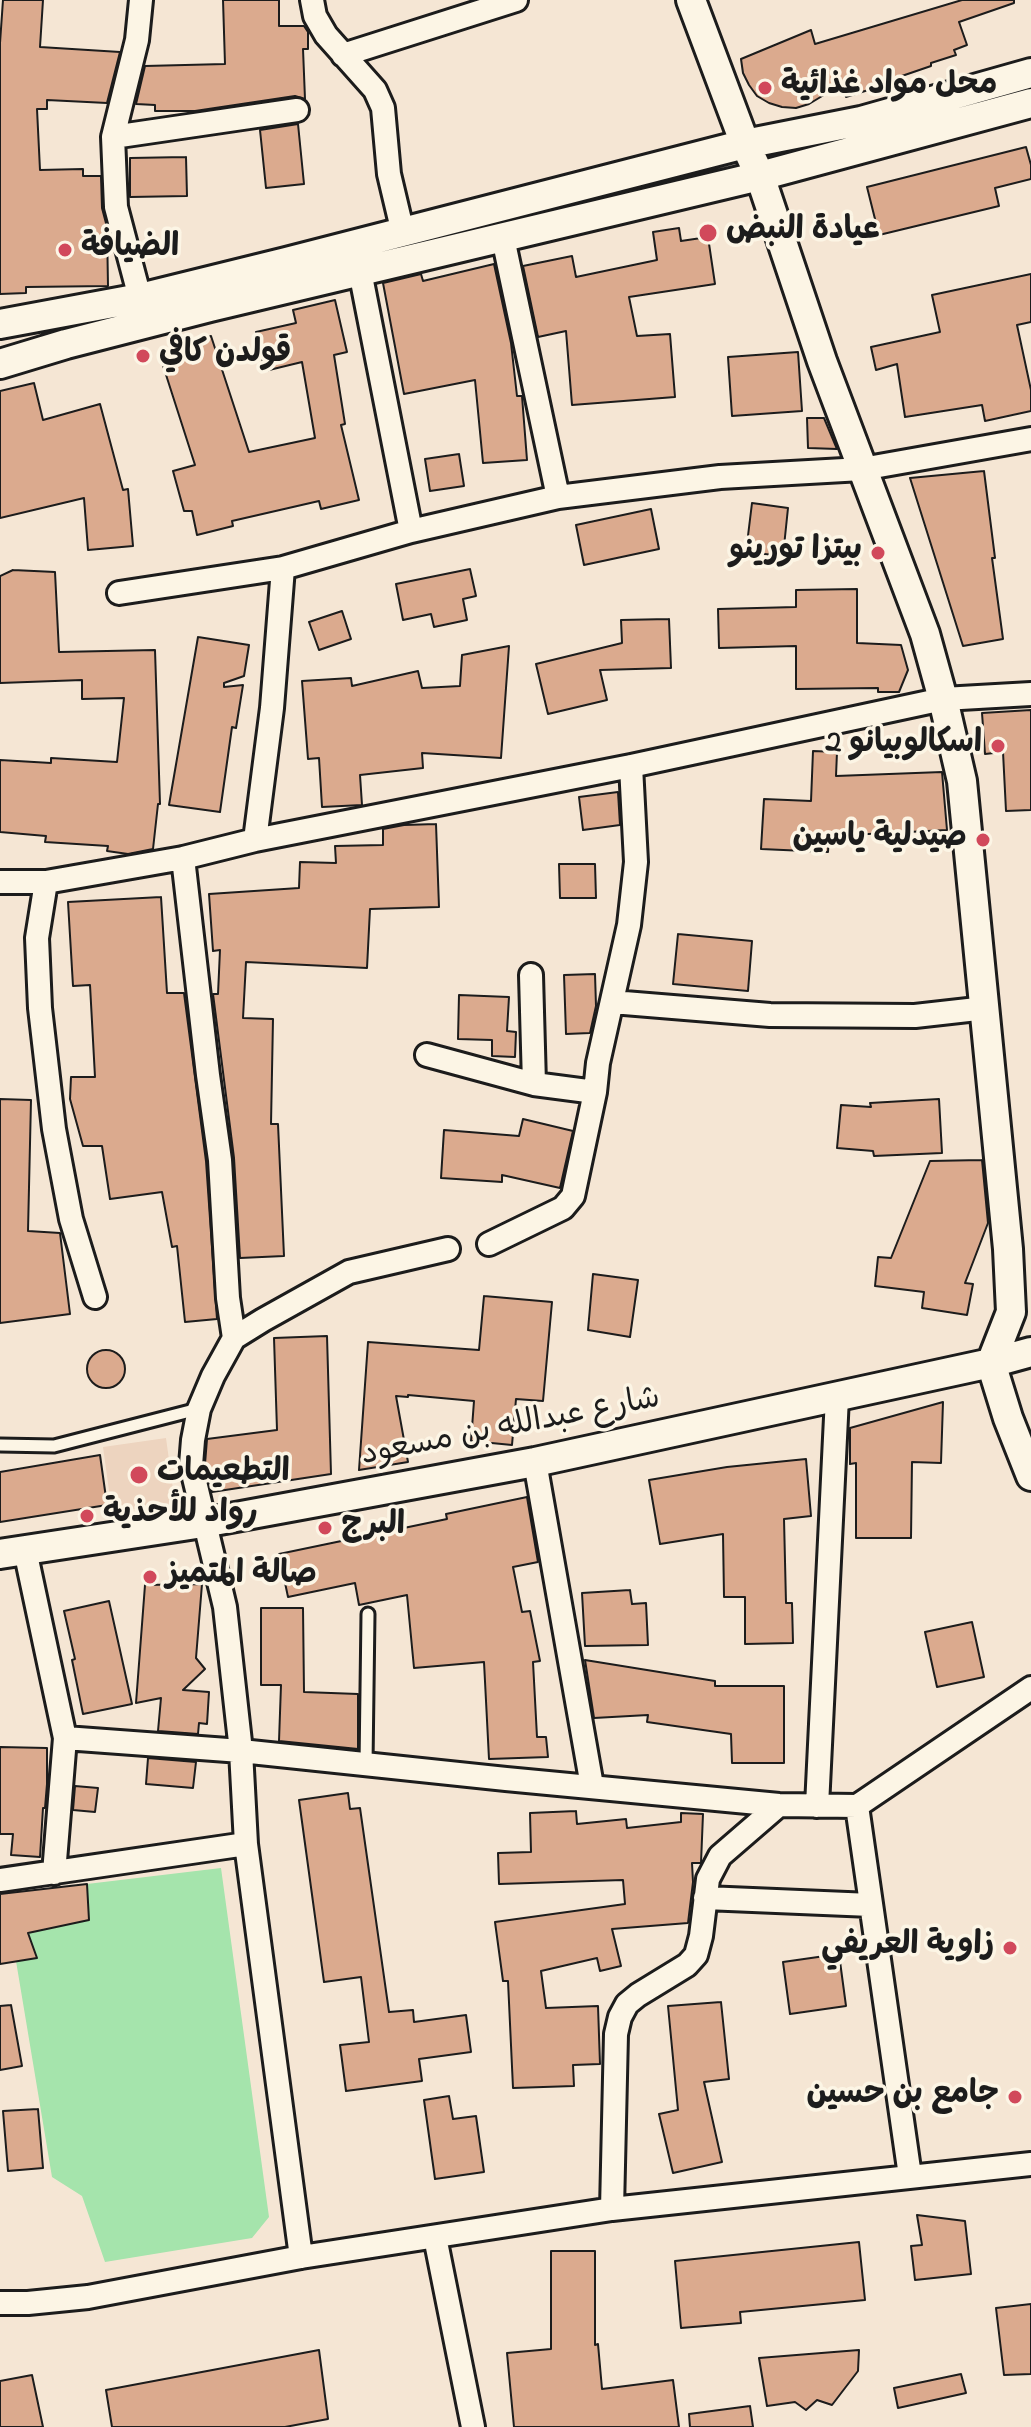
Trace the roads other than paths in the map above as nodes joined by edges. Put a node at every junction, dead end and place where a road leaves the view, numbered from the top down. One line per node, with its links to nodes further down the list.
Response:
1 (141, 0): 9 (street)
2 (312, 0): 5 (street)
3 (516, 0): 5 (street)
4 (691, 0): 10 (street)
5 (343, 55): 12 (street)
6 (1031, 73): 10 (street)
7 (1031, 103): 11 (street)
8 (297, 110): 9 (street)
9 (113, 137): 15 (street)
10 (745, 144): 11 (street); 12 (street)
11 (760, 176): 13 (street); 19 (street)
12 (403, 233): 15 (street)
13 (503, 238): 14 (street); 20 (street)
14 (360, 271): 17 (street); 21 (street)
15 (140, 298): 16 (street)
16 (0, 324)
17 (0, 364)
18 (1031, 439): 19 (street)
19 (862, 469): 20 (street); 25 (street)
20 (558, 497): 21 (street)
21 (411, 531): 22 (street)
22 (283, 568): 23 (street); 27 (street)
23 (119, 593)
24 (1031, 694): 25 (street)
25 (943, 699): 26 (street); 33 (street)
26 (631, 766): 27 (street); 32 (street)
27 (255, 840): 28 (street)
28 (183, 858): 30 (street); 41 (street)
29 (0, 882): 30 (street)
30 (46, 882): 39 (street)
31 (531, 975): 35 (street)
32 (612, 1002): 33 (street); 36 (street)
33 (986, 1008): 40 (street)
34 (427, 1055): 35 (street)
35 (534, 1084): 36 (street)
36 (595, 1092): 37 (street)
37 (489, 1244)
38 (448, 1249): 41 (street)
39 (95, 1297)
40 (1011, 1312): 42 (street); 44 (street)
41 (234, 1338): 46 (street)
42 (1031, 1339)
43 (1031, 1352): 44 (street, شارع عبدالله بن مسعود)
44 (991, 1363): 45 (street, شارع عبدالله بن مسعود); 49 (street)
45 (837, 1397): 48 (street, شارع عبدالله بن مسعود); 59 (street)
46 (199, 1409): 47 (lane); 50 (street)
47 (0, 1445)
48 (535, 1462): 50 (street, شارع عبدالله بن مسعود); 57 (street)
49 (1031, 1476)
50 (203, 1523): 51 (street, شارع عبدالله بن مسعود); 55 (street)
51 (13, 1552): 54 (street)
52 (368, 1614): 56 (lane)
53 (1031, 1688): 60 (street)
54 (65, 1738): 55 (street); 62 (street)
55 (241, 1751): 56 (street); 61 (street)
56 (366, 1764): 57 (street)
57 (592, 1786): 58 (street)
58 (779, 1805): 59 (street); 64 (street)
59 (817, 1806): 60 (street)
60 (857, 1806): 65 (street)
61 (246, 1844): 62 (street); 70 (street)
62 (54, 1873): 63 (street)
63 (0, 1880)
64 (705, 1898): 65 (street); 68 (street)
65 (871, 1905): 67 (street)
66 (1031, 2164): 67 (street)
67 (910, 2176): 68 (street)
68 (612, 2209): 69 (street)
69 (435, 2237): 70 (street); 72 (street)
70 (301, 2257): 71 (street)
71 (0, 2303)
72 (473, 2427)

